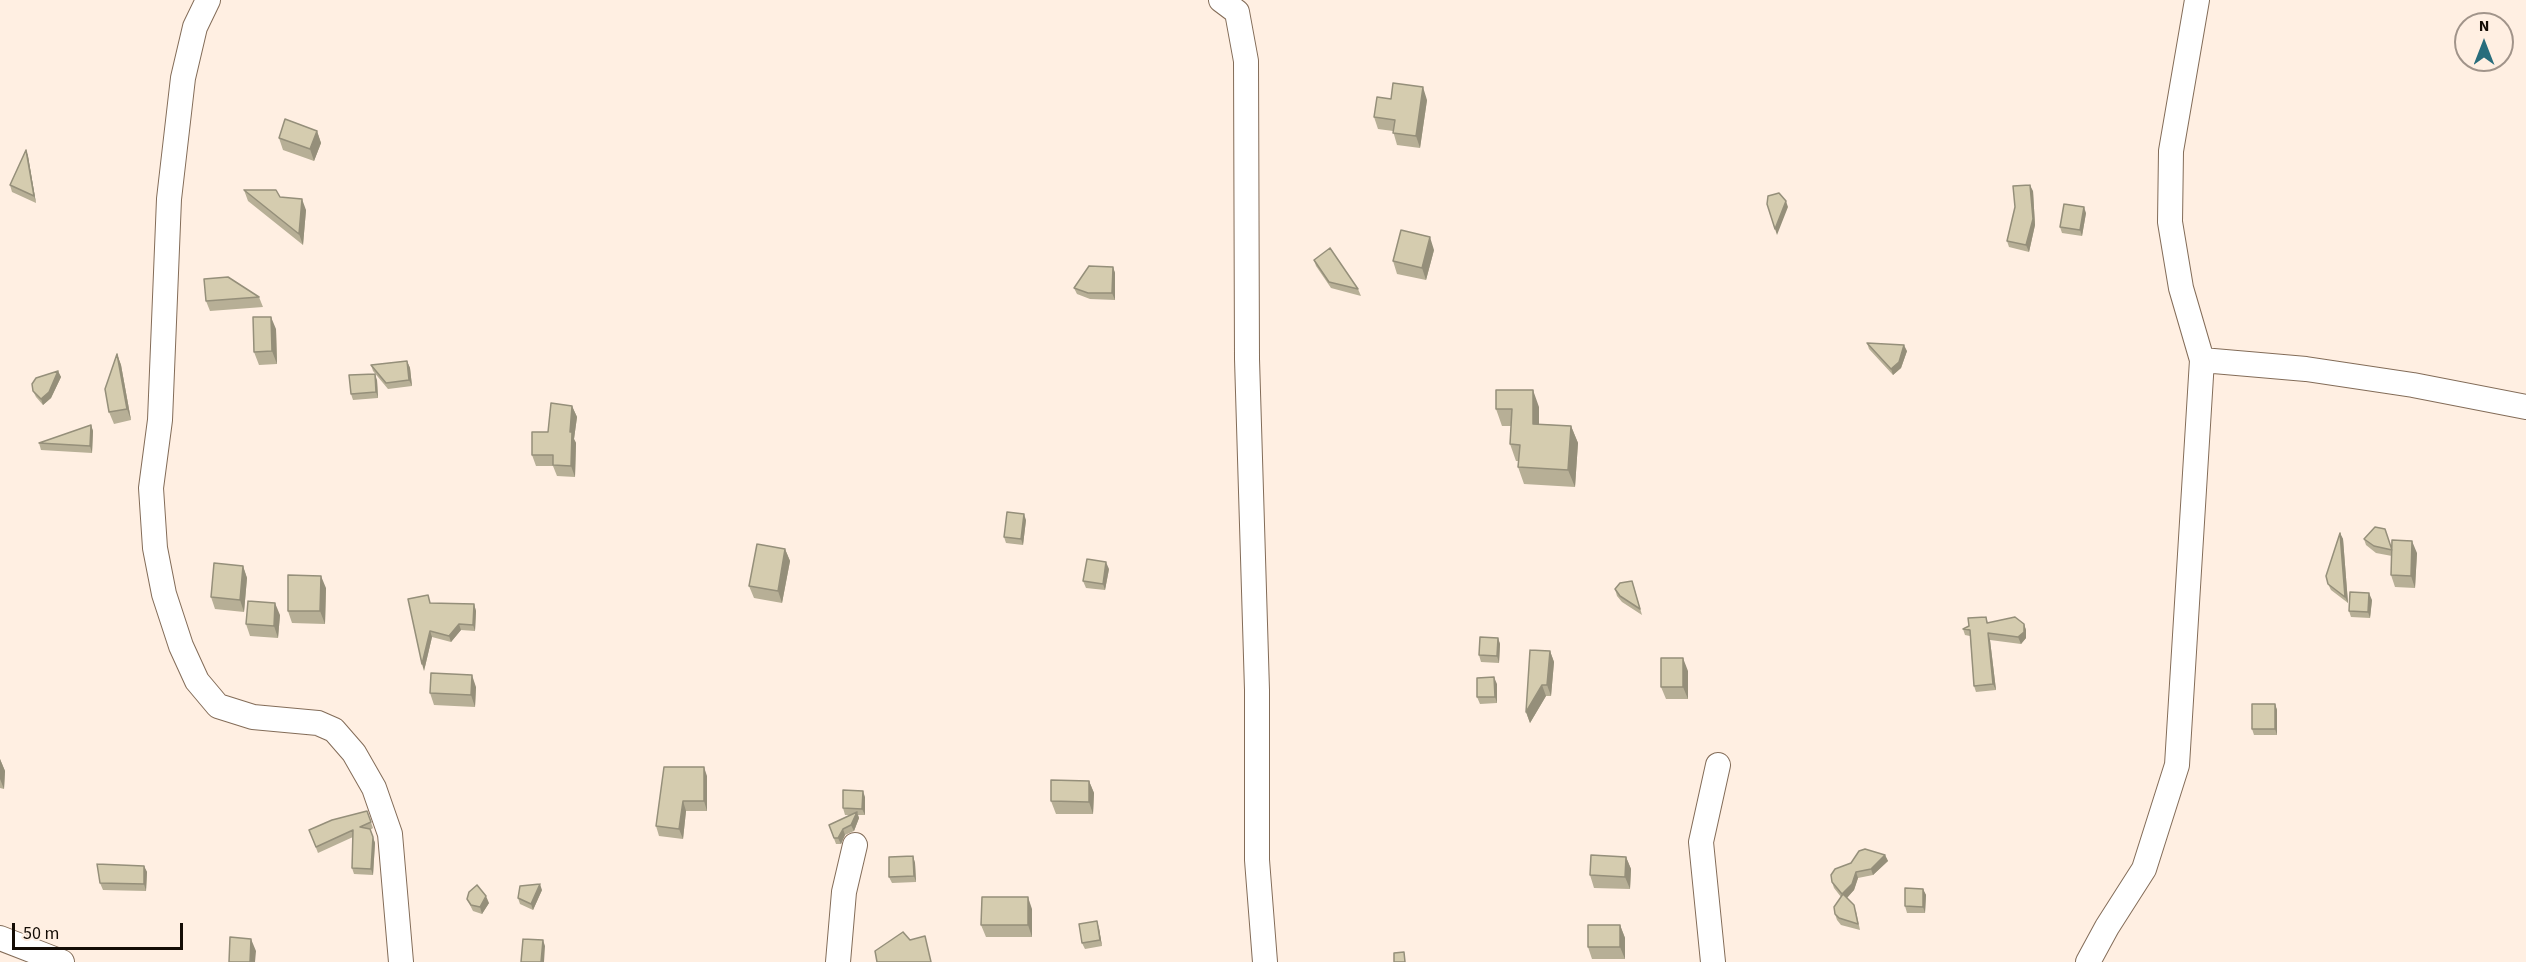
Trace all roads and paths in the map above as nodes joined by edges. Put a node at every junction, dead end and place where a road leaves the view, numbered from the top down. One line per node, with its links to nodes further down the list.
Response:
1 (208, 0): 10 (street)
2 (2197, 0): 4 (street)
3 (1235, 4): 12 (street)
4 (2202, 360): 5 (street); 14 (street)
5 (2526, 407)
6 (1718, 765): 13 (street)
7 (855, 845): 11 (street)
8 (0, 938): 9 (street)
9 (62, 962)
10 (401, 962)
11 (838, 962)
12 (1265, 962)
13 (1713, 962)
14 (2088, 962)

